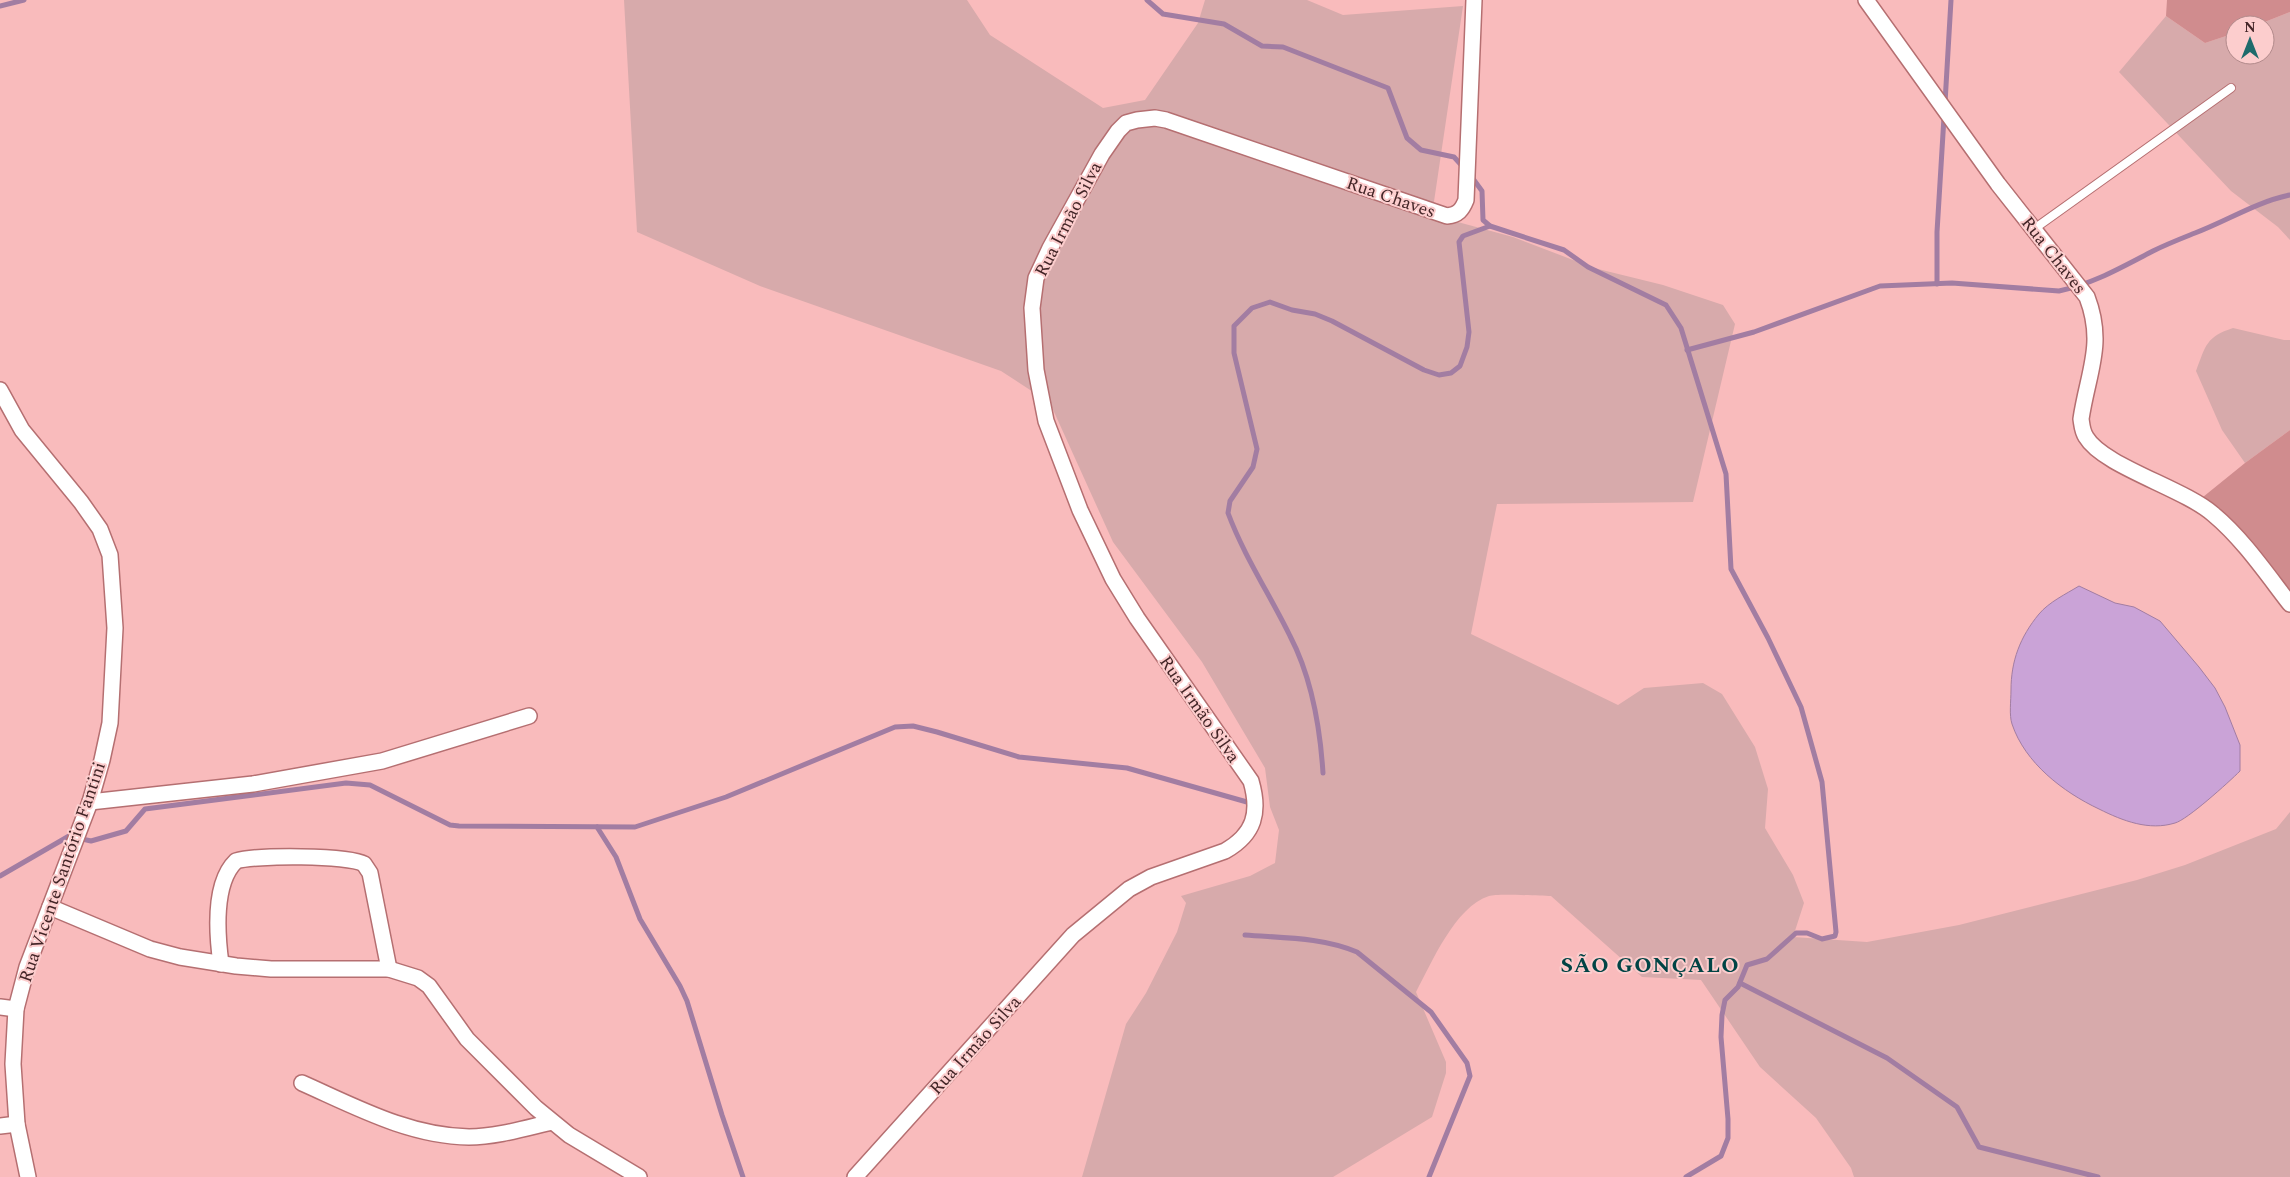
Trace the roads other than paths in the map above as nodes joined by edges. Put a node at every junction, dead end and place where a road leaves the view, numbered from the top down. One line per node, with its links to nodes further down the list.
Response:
1 (1474, 0): 4 (street, Rua Chaves)
2 (1866, 0): 5 (street, Rua Chaves)
3 (2231, 88): 5 (lane)
4 (1147, 118): 21 (street, Rua Irmão Silva)
5 (2034, 229): 7 (street, Rua Chaves)
6 (0, 390): 9 (street, Rua Vicente Santório Fantini)
7 (2290, 604)
8 (529, 716): 9 (street)
9 (90, 802): 10 (street, Rua Vicente Santório Fantini)
10 (50, 908): 11 (street); 14 (street, Rua Vicente Santório Fantini)
11 (221, 964): 12 (street); 12 (street)
12 (389, 969): 16 (street)
13 (0, 1007): 14 (street)
14 (16, 1009): 17 (street, Rua Vicente Santório Fantini)
15 (302, 1083): 16 (street)
16 (552, 1122): 20 (street)
17 (17, 1124): 18 (street); 19 (street, Rua Vicente Santório Fantini)
18 (0, 1126)
19 (28, 1177)
20 (639, 1177)
21 (855, 1177)

